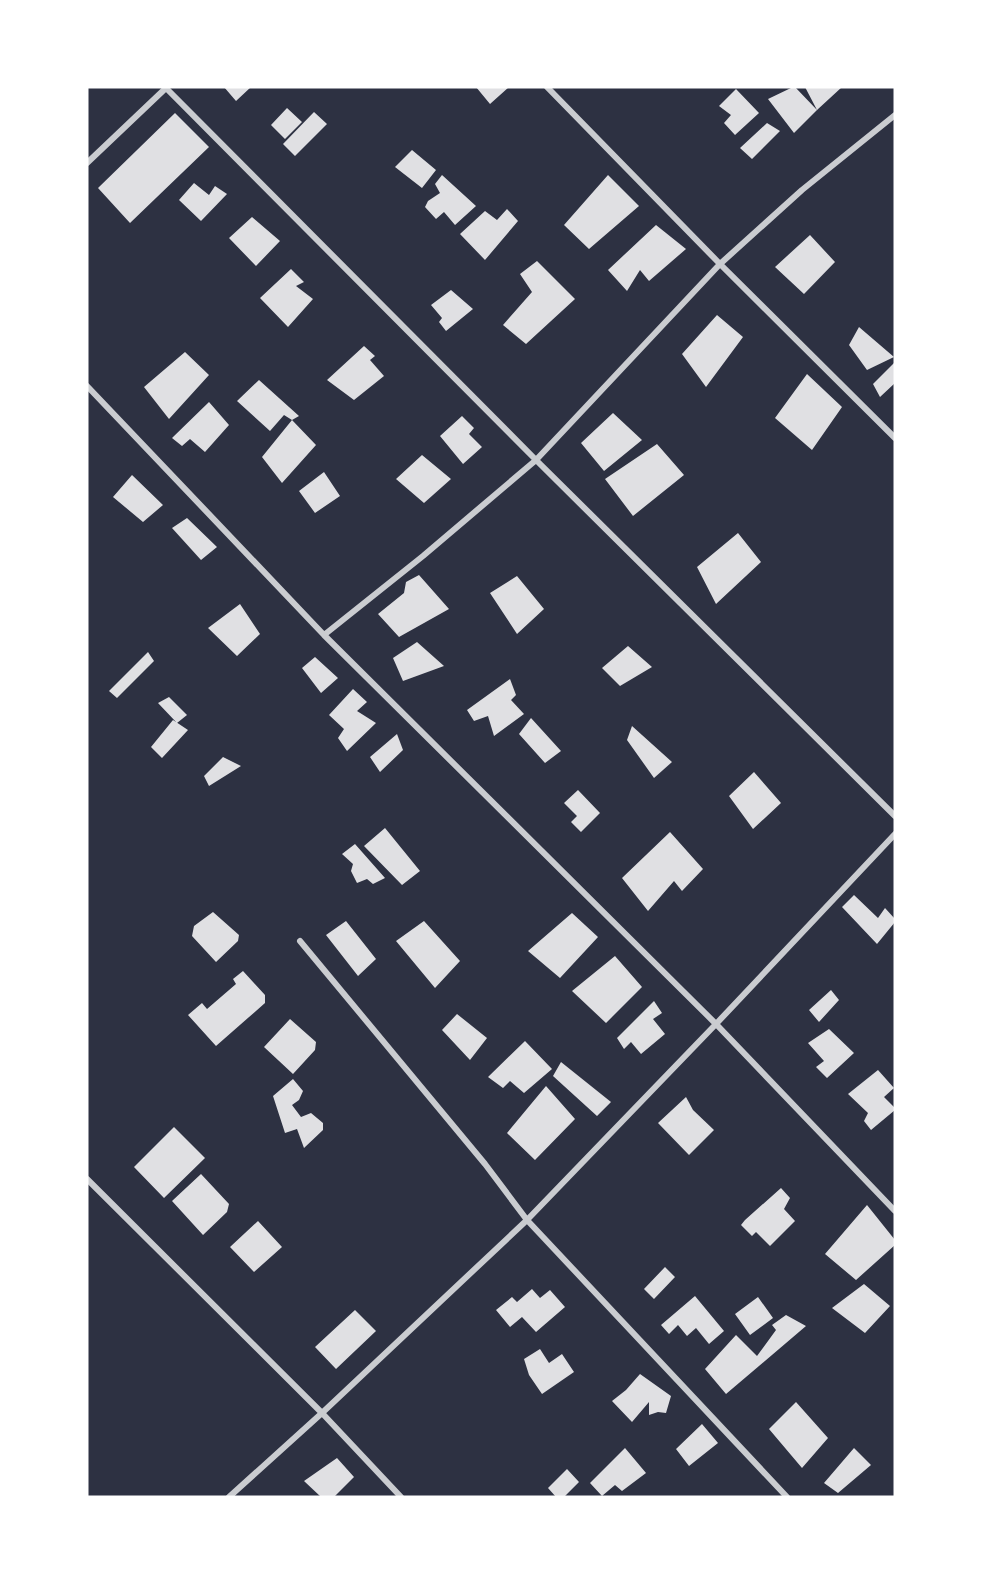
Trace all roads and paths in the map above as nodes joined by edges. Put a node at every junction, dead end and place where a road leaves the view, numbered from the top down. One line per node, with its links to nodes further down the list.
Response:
1 (166, 87): 4 (street); 8 (street)
2 (547, 87): 5 (street)
3 (895, 115): 5 (street)
4 (87, 164)
5 (720, 264): 7 (street); 8 (street)
6 (87, 386): 9 (street)
7 (895, 438)
8 (536, 460): 9 (street); 10 (street)
9 (324, 635): 13 (street)
10 (895, 816)
11 (895, 834): 13 (street)
12 (300, 941): 16 (street)
13 (716, 1024): 15 (street); 16 (street)
14 (87, 1179): 17 (street)
15 (895, 1211)
16 (527, 1220): 17 (street); 20 (street)
17 (322, 1413): 18 (street); 19 (street)
18 (229, 1497)
19 (401, 1497)
20 (787, 1497)

